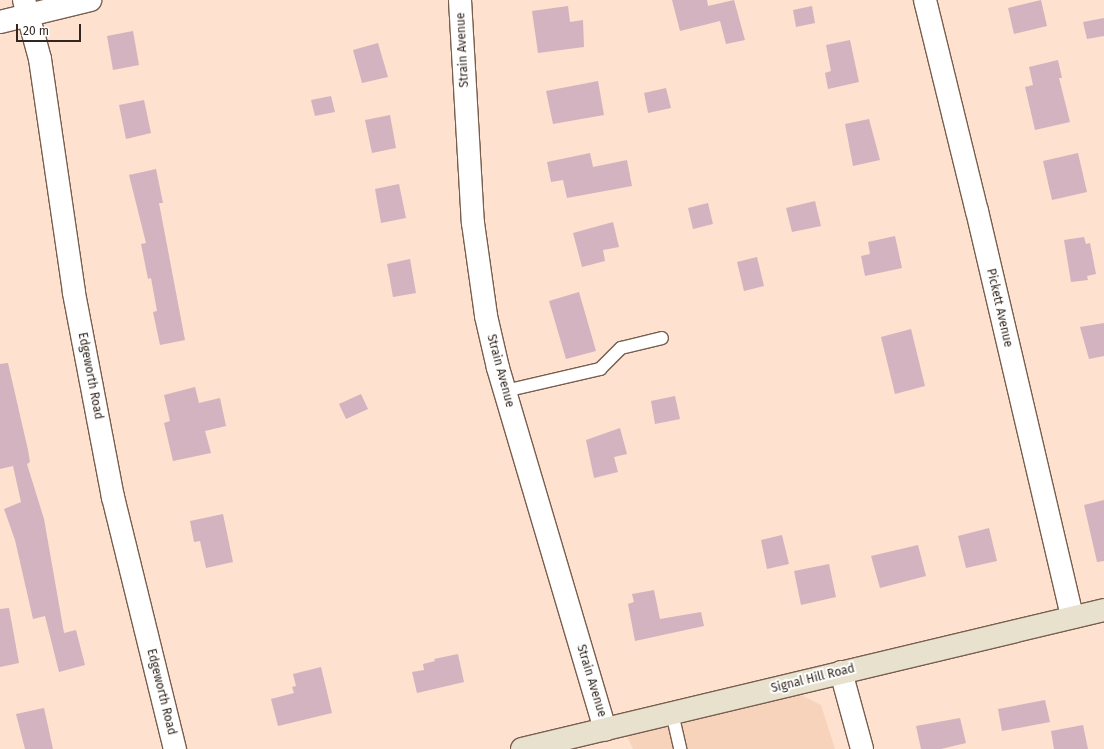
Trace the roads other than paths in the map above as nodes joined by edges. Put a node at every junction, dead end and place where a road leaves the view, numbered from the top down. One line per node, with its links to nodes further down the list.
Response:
1 (90, 0): 4 (street)
2 (460, 0): 7 (street, Strain Avenue)
3 (925, 0): 9 (street, Pickett Avenue)
4 (26, 8): 5 (street); 13 (street, Edgeworth Road)
5 (0, 22)
6 (662, 338): 7 (lane)
7 (505, 391): 12 (street, Strain Avenue)
8 (1104, 610): 9 (street, Signal Hill Road)
9 (1072, 617): 10 (street, Signal Hill Road)
10 (841, 672): 11 (street, Signal Hill Road); 16 (street)
11 (672, 713): 12 (street, Signal Hill Road); 15 (lane)
12 (605, 729): 14 (street, Signal Hill Road)
13 (175, 749)
14 (523, 749)
15 (680, 749)
16 (862, 749)

